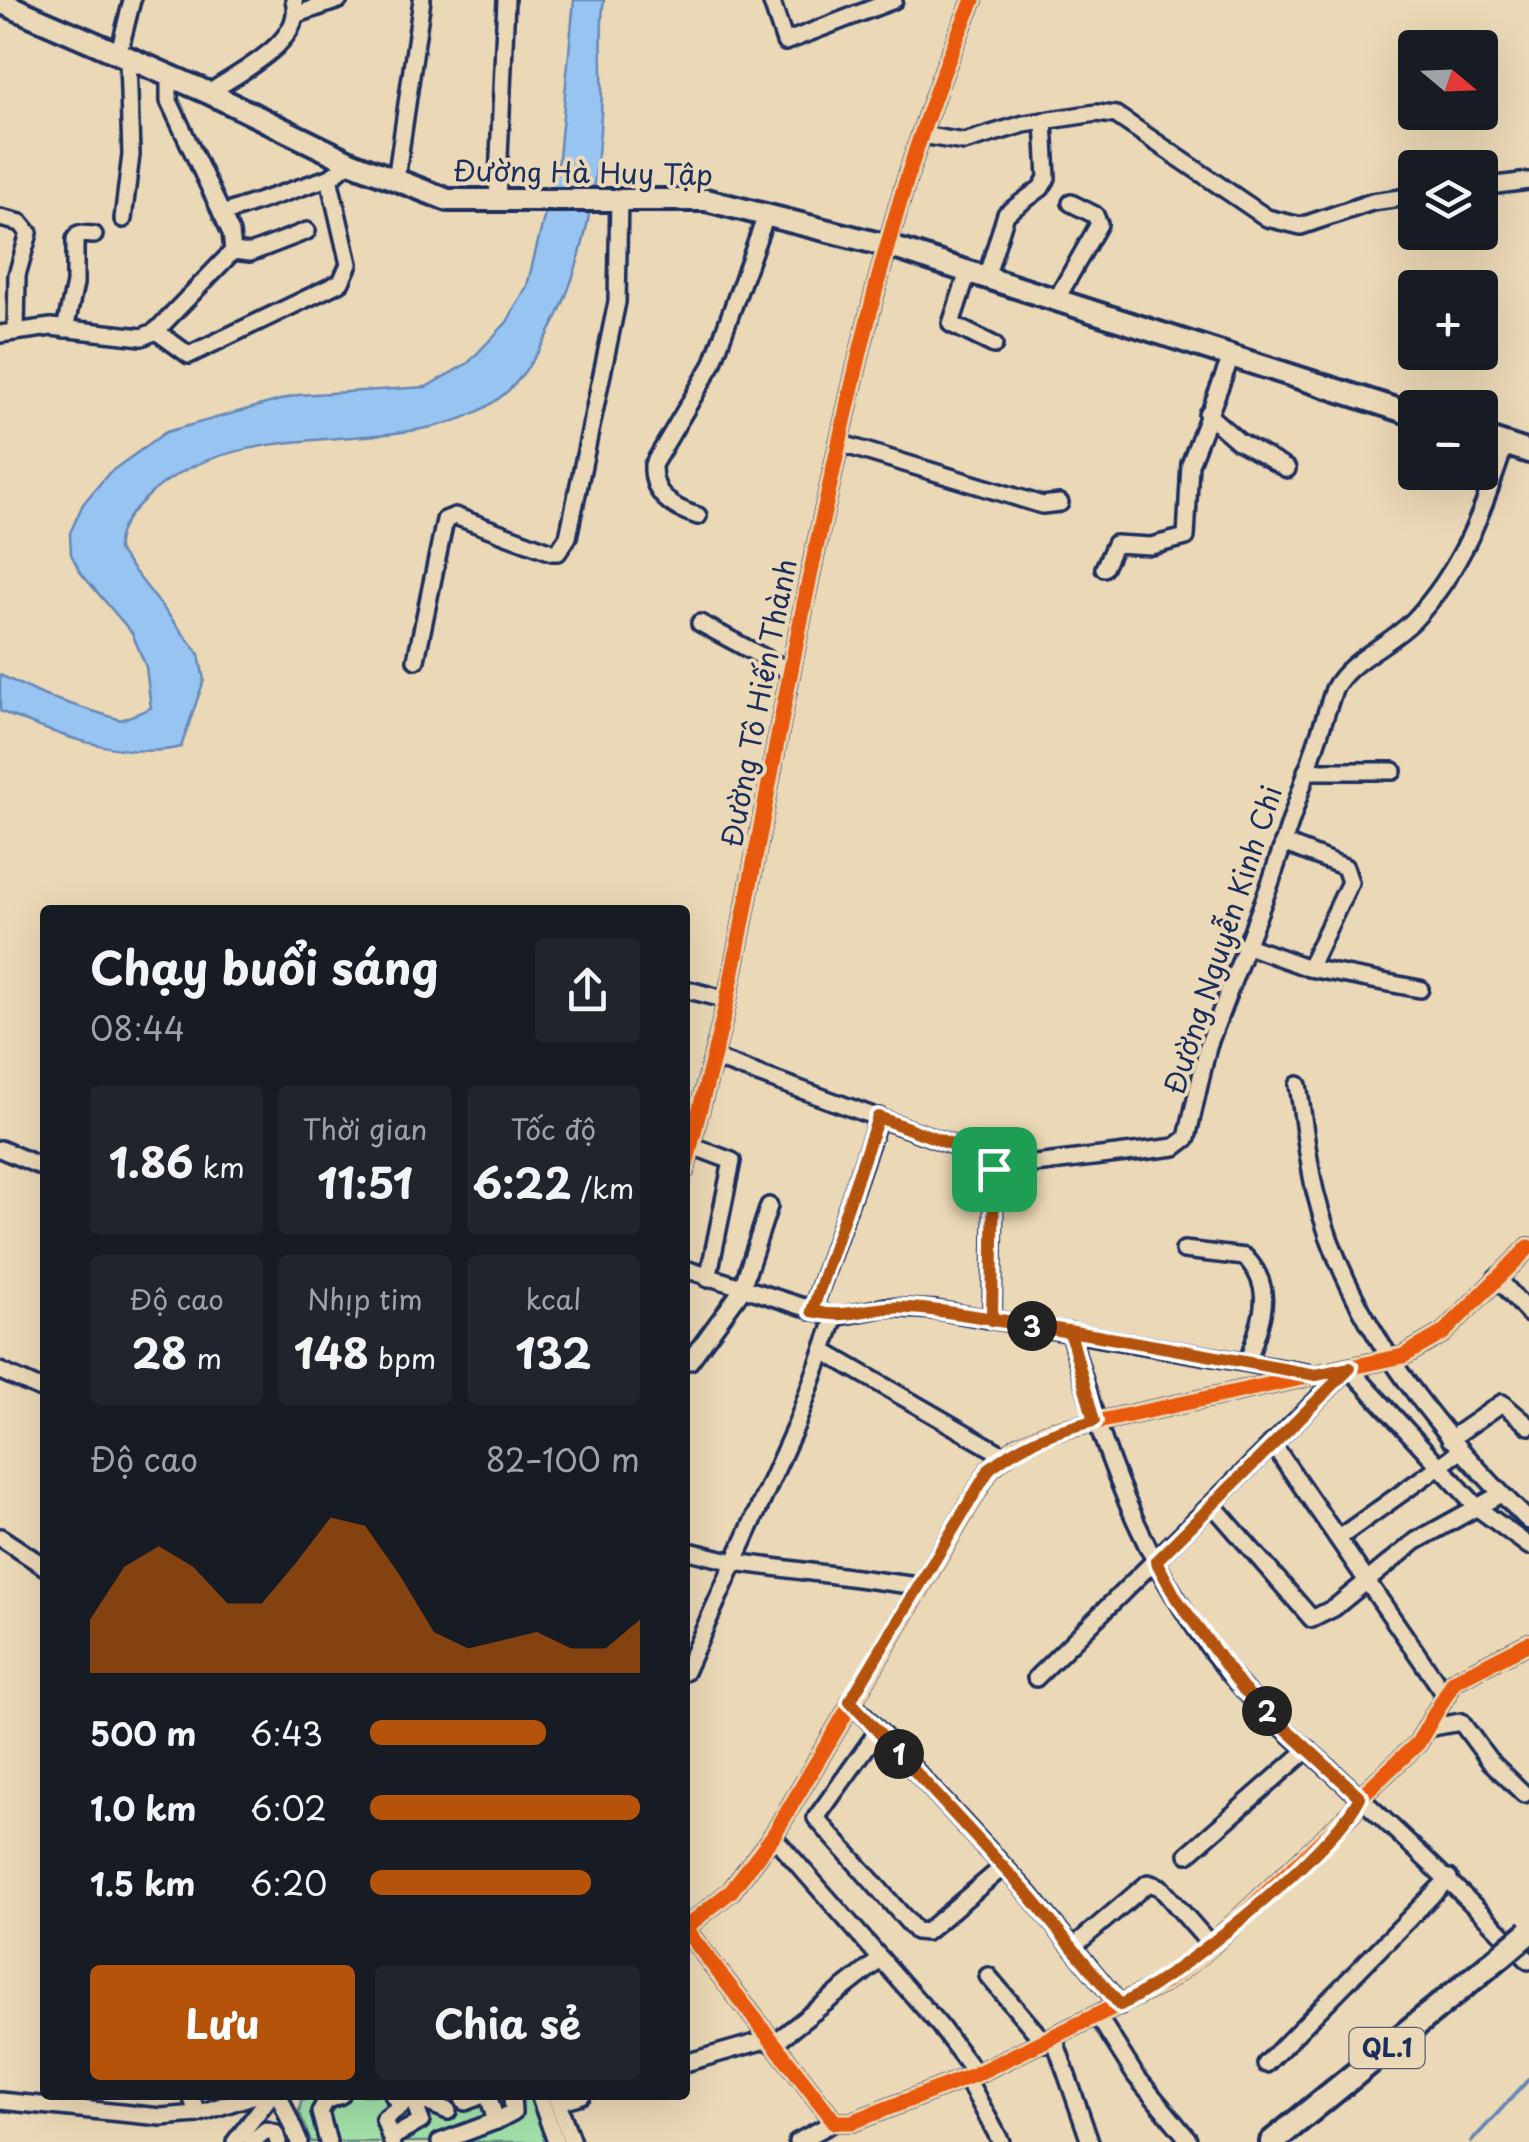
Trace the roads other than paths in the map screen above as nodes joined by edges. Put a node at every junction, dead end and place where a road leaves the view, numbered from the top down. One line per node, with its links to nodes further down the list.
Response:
1 (132, 0): 11 (street)
2 (340, 0): 10 (street)
3 (422, 0): 18 (street)
4 (506, 0): 23 (street)
5 (771, 0): 6 (street)
6 (894, 0)
7 (973, 0): 15 (street, Đường Tô Hiến Thành)
8 (0, 2): 9 (main road, Đường Hà Huy Tập)
9 (28, 6): 11 (main road, Đường Hà Huy Tập)
10 (296, 7): 13 (street)
11 (123, 58): 12 (main road, Đường Hà Huy Tập); 28 (street)
12 (169, 78): 13 (main road, Đường Hà Huy Tập); 26 (street)
13 (209, 93): 16 (main road, Đường Hà Huy Tập)
14 (1044, 121): 15 (street); 21 (street); 33 (street)
15 (921, 135): 31 (street, Đường Tô Hiến Thành)
16 (350, 162): 17 (street); 18 (main road, Đường Hà Huy Tập)
17 (328, 178): 26 (street); 36 (street)
18 (396, 180): 23 (main road, Đường Hà Huy Tập)
19 (1529, 181): 20 (street)
20 (1498, 185)
21 (1398, 198)
22 (608, 199): 23 (main road, Đường Hà Huy Tập); 25 (main road, Đường Hà Huy Tập); 51 (street)
23 (497, 202)
24 (1072, 203): 34 (street)
25 (767, 213): 31 (main road, Đường Hà Huy Tập); 48 (street)
26 (222, 214): 32 (street)
27 (0, 218): 37 (street)
28 (123, 219)
29 (307, 232): 32 (street)
30 (94, 235): 35 (street)
31 (888, 246): 33 (main road, Đường Hà Huy Tập); 43 (street, Đường Tô Hiến Thành)
32 (233, 250): 36 (street)
33 (977, 275): 34 (main road, Đường Hà Huy Tập); 38 (street)
34 (1056, 300): 39 (main road, Đường Hà Huy Tập)
35 (65, 329): 36 (street); 37 (street)
36 (156, 331)
37 (8, 333)
38 (994, 345)
39 (1231, 357): 40 (main road, Đường Hà Huy Tập); 41 (street)
40 (1398, 411)
41 (1208, 414): 46 (street); 49 (street)
42 (1498, 442): 44 (main road)
43 (839, 444): 47 (street); 52 (street, Đường Tô Hiến Thành)
44 (1505, 444): 45 (main road); 53 (street, Đường Nguyễn Kinh Chi)
45 (1529, 452)
46 (1287, 469)
47 (1060, 503)
48 (698, 516)
49 (1104, 568)
50 (700, 624): 52 (street)
51 (416, 660)
52 (789, 671): 60 (street, Đường Tô Hiến Thành)
53 (1306, 770): 54 (street); 55 (street, Đường Nguyễn Kinh Chi)
54 (1393, 771)
55 (1283, 843): 56 (street, Đường Nguyễn Kinh Chi); 57 (street)
56 (1245, 944): 57 (street); 68 (street, Đường Nguyễn Kinh Chi)
57 (1309, 968): 58 (street)
58 (1420, 988)
59 (690, 989): 60 (street)
60 (727, 1000): 61 (street, Đường Tô Hiến Thành)
61 (714, 1058): 63 (street); 64 (street, Đường Tô Hiến Thành)
62 (1298, 1085): 83 (street)
63 (878, 1117): 68 (street); 76 (street)
64 (692, 1146): 66 (street, Đường Tô Hiến Thành); 74 (street)
65 (0, 1149): 67 (street)
66 (690, 1153)
67 (40, 1166)
68 (994, 1169): 79 (street)
69 (770, 1206): 75 (street)
70 (1529, 1247): 73 (street)
71 (1184, 1250): 84 (street)
72 (690, 1271): 74 (street)
73 (1497, 1277): 77 (street); 83 (street)
74 (708, 1279): 75 (street)
75 (741, 1290): 76 (street); 82 (street)
76 (812, 1311): 78 (street)
77 (1529, 1314)
78 (835, 1318): 79 (street); 81 (street)
79 (992, 1320): 80 (street)
80 (1070, 1332): 84 (street); 89 (street)
81 (825, 1352): 93 (street); 104 (street)
82 (690, 1360)
83 (1388, 1360): 85 (street); 92 (street)
84 (1248, 1362): 87 (street)
85 (1350, 1368): 87 (street); 91 (street); 94 (street)
86 (0, 1371): 88 (street)
87 (1316, 1375): 89 (street)
88 (40, 1389)
89 (1094, 1421): 93 (street); 103 (street)
90 (1529, 1426): 92 (street)
91 (1272, 1443): 96 (street); 100 (street)
92 (1455, 1446): 94 (street); 95 (street)
93 (1005, 1456): 107 (street)
94 (1441, 1466): 97 (street); 100 (street)
95 (1502, 1494): 97 (street); 98 (street)
96 (1212, 1504): 103 (street); 106 (street)
97 (1479, 1509): 101 (street); 106 (street)
98 (1529, 1521)
99 (0, 1536): 105 (street)
100 (1340, 1536): 106 (street)
101 (1528, 1544)
102 (690, 1551): 104 (street)
103 (1156, 1561): 110 (street); 115 (street)
104 (734, 1562): 107 (street); 109 (street)
105 (40, 1564)
106 (1369, 1578): 111 (street)
107 (918, 1586): 112 (street)
108 (1529, 1643): 111 (street)
109 (690, 1661)
110 (1036, 1678)
111 (1444, 1693): 113 (street)
112 (850, 1701): 114 (street); 118 (street)
113 (1428, 1728): 116 (street); 117 (street)
114 (878, 1731): 120 (street); 120 (street)
115 (1308, 1749): 117 (street); 119 (street)
116 (1524, 1794)
117 (1360, 1797): 121 (street); 125 (street)
118 (773, 1836): 122 (street); 127 (street)
119 (1188, 1854)
120 (1004, 1866): 126 (street)
121 (1449, 1878): 128 (street); 135 (street)
122 (690, 1924)
123 (1529, 1932): 168 (highway, QL.1, bridge)
124 (690, 1935): 133 (street)
125 (1210, 1944): 126 (street); 130 (street)
126 (1074, 1947): 130 (street)
127 (880, 1959): 133 (street); 136 (street)
128 (1529, 1961)
129 (988, 1976): 132 (street)
130 (1120, 2005): 131 (street)
131 (1098, 2016): 132 (street); 154 (street)
132 (1050, 2040): 136 (street); 167 (street)
133 (771, 2042): 134 (street); 152 (street)
134 (690, 2062)
135 (1266, 2064)
136 (971, 2076): 152 (street); 166 (street)
137 (193, 2100): 150 (street)
138 (240, 2100): 150 (street)
139 (267, 2100): 156 (street)
140 (282, 2100): 159 (street)
141 (328, 2100): 160 (street)
142 (397, 2100): 155 (street)
143 (416, 2100): 155 (street)
144 (487, 2100): 151 (street)
145 (512, 2100): 151 (street)
146 (541, 2100): 163 (street)
147 (556, 2100): 164 (street)
148 (0, 2102): 150 (street)
149 (445, 2103): 153 (street)
150 (197, 2114)
151 (493, 2122): 153 (street); 162 (street)
152 (835, 2122): 165 (street)
153 (458, 2139): 161 (street)
154 (1188, 2139)
155 (391, 2140)
156 (235, 2142)
157 (252, 2142): 158 (street)
158 (278, 2142)
159 (299, 2142)
160 (328, 2142)
161 (440, 2142)
162 (496, 2142)
163 (556, 2142)
164 (572, 2142)
165 (798, 2142)
166 (1001, 2142)
167 (1090, 2142)
168 (1272, 2142)

